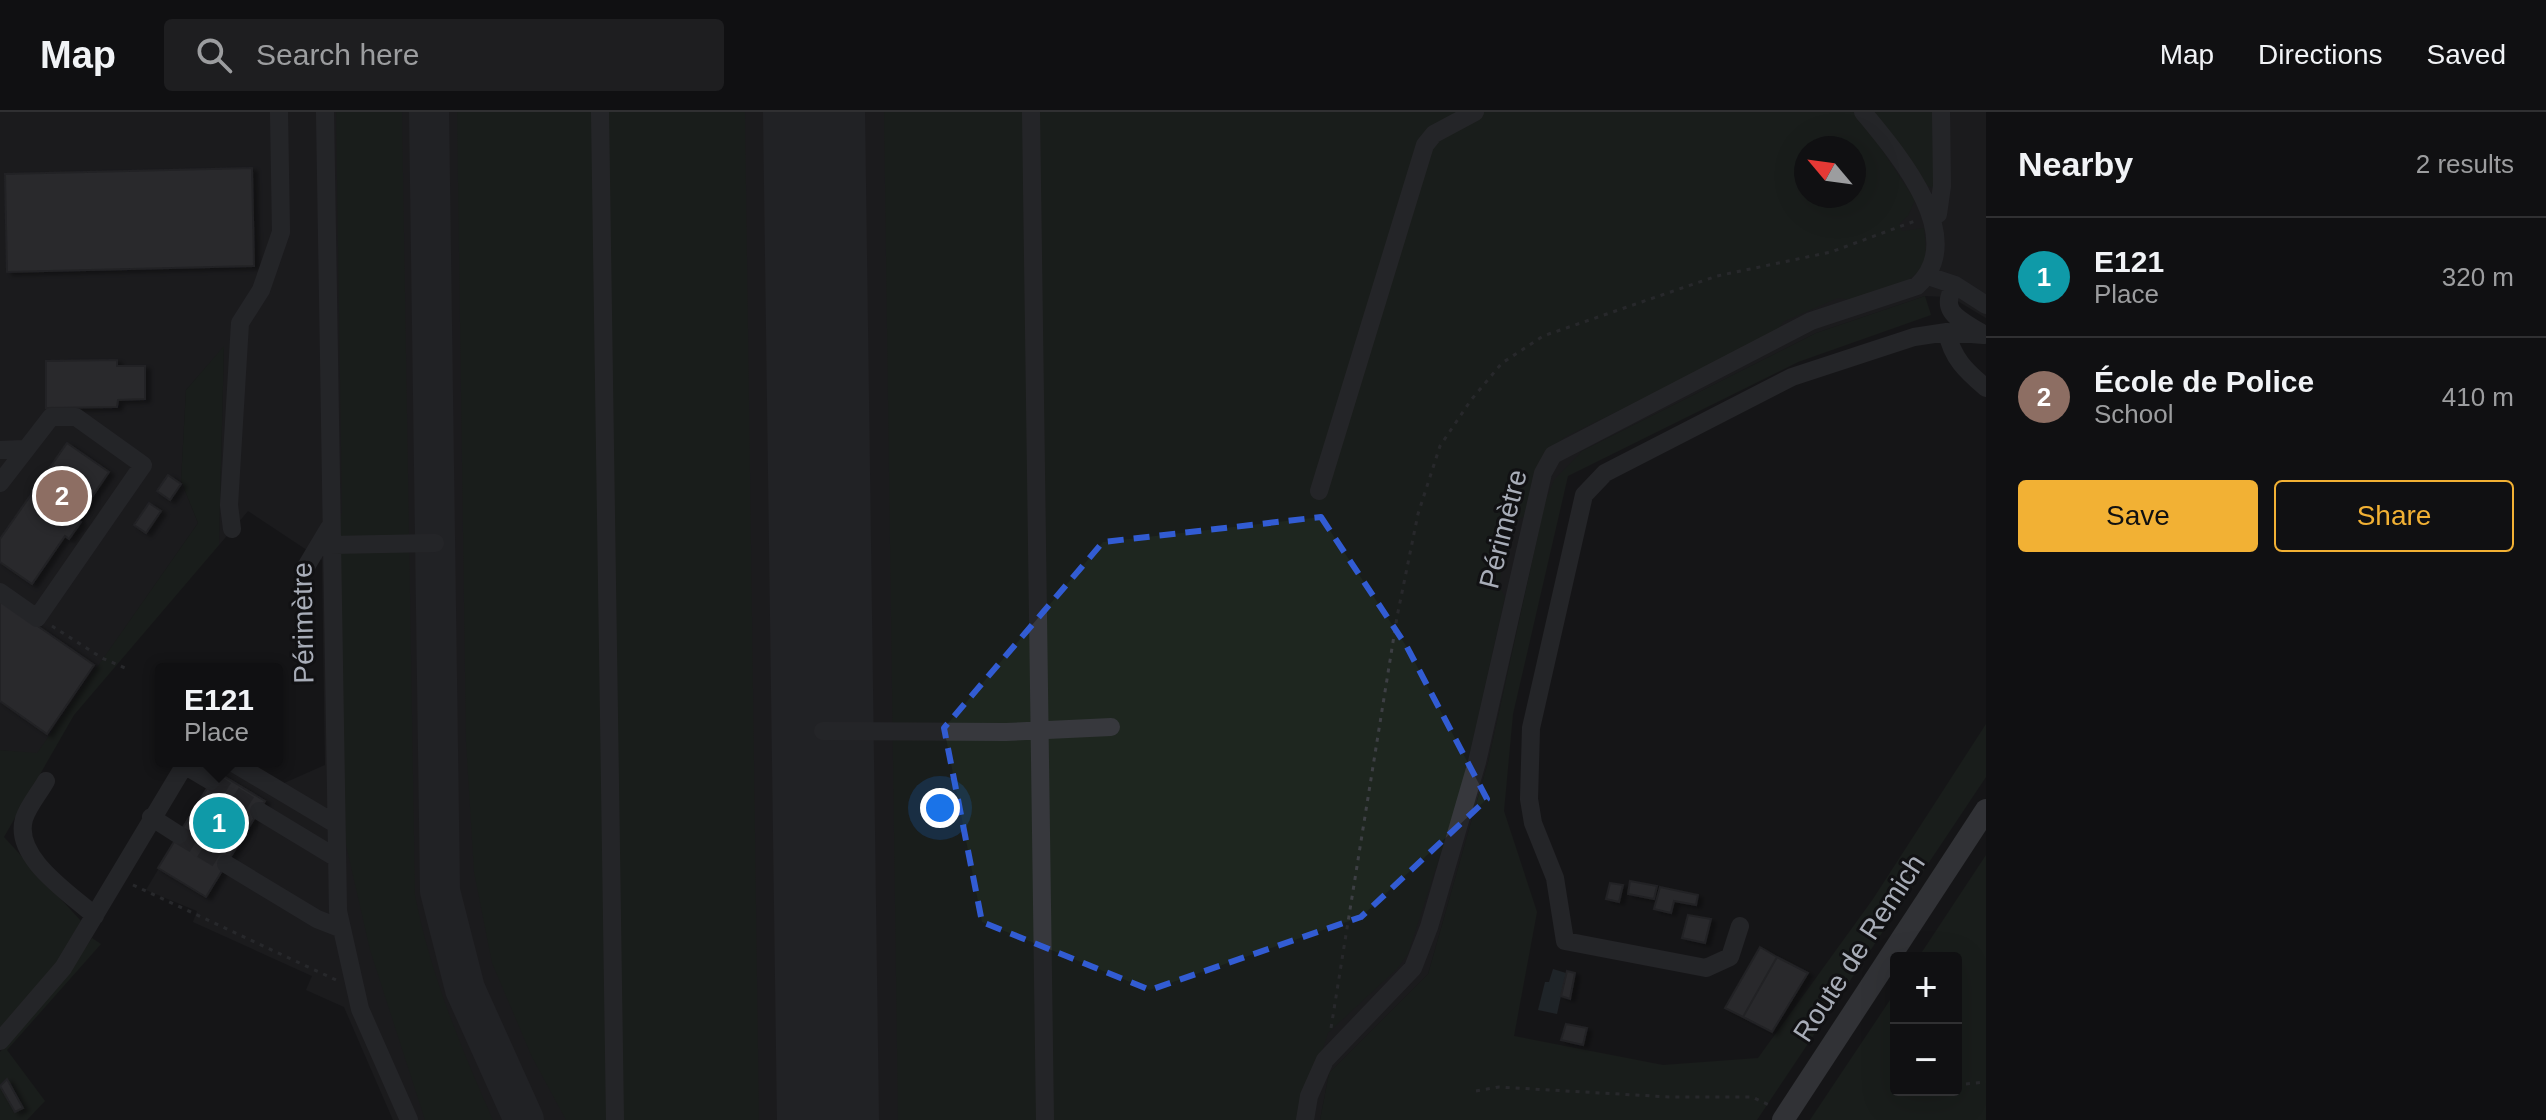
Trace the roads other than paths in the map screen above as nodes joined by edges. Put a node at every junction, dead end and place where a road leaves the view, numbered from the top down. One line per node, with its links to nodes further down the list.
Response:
1 (325, 112): 20 (lane, Périmètre)
2 (600, 112): 45 (lane)
3 (1031, 112): 25 (lane)
4 (1475, 112): 18 (lane)
5 (1863, 112): 8 (lane)
6 (1941, 112): 8 (lane)
7 (279, 113): 19 (lane)
8 (1931, 216): 9 (lane)
9 (1928, 276): 10 (lane); 47 (lane, Périmètre)
10 (1955, 285): 11 (lane); 13 (lane)
11 (1986, 305)
12 (1947, 332): 13 (lane); 14 (lane); 40 (lane)
13 (1985, 335)
14 (1986, 388)
15 (24, 449): 16 (lane); 17 (lane); 23 (lane)
16 (0, 450)
17 (1, 480)
18 (1319, 491)
19 (232, 529)
20 (330, 536): 21 (lane); 22 (lane); 35 (lane, Périmètre)
21 (435, 543)
22 (304, 570)
23 (0, 592)
24 (1111, 727): 25 (lane)
25 (1037, 728): 26 (lane); 46 (lane)
26 (823, 731)
27 (182, 767): 34 (lane)
28 (191, 767): 31 (lane)
29 (240, 767): 35 (lane)
30 (46, 781): 39 (lane)
31 (211, 781)
32 (1986, 810): 43 (main road, Route de Remich)
33 (259, 811): 37 (lane)
34 (151, 817): 36 (lane); 39 (lane)
35 (334, 823): 37 (lane, Périmètre)
36 (179, 835)
37 (335, 857): 41 (lane, Périmètre)
38 (226, 864): 41 (lane)
39 (95, 916): 42 (lane)
40 (1740, 926)
41 (340, 928): 44 (lane, Périmètre)
42 (0, 1041)
43 (1785, 1117)
44 (409, 1120)
45 (615, 1120)
46 (1045, 1120)
47 (1305, 1120)

